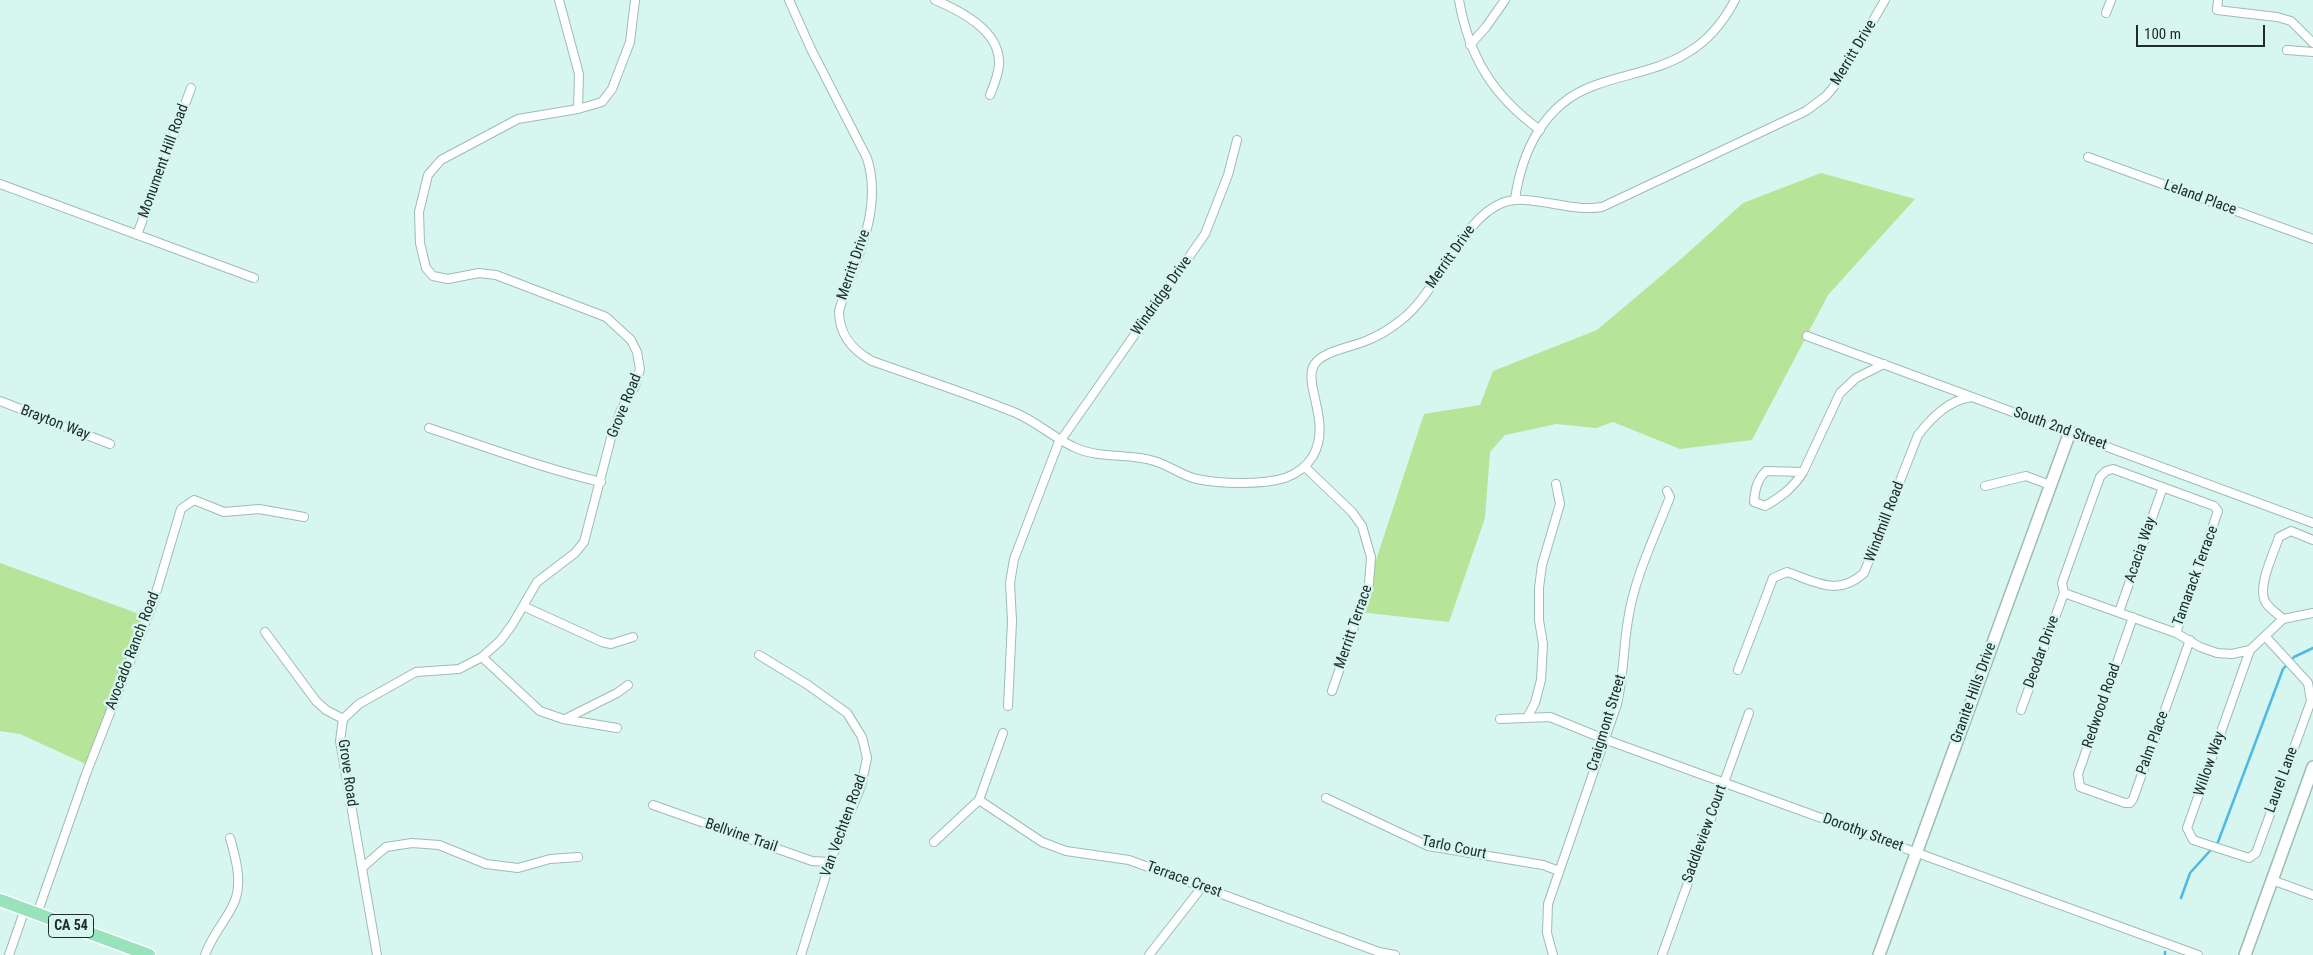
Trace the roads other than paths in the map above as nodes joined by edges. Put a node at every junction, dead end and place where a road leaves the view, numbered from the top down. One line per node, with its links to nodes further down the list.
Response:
1 (559, 0): 18 (street)
2 (635, 0): 18 (street, Grove Road)
3 (789, 0): 33 (street, Merritt Drive)
4 (935, 0): 17 (street)
5 (1459, 0): 13 (street)
6 (1505, 0): 13 (street)
7 (1735, 0): 19 (street)
8 (1885, 0): 23 (street, Merritt Drive)
9 (2111, 0): 11 (street)
10 (2218, 0): 12 (street)
11 (2106, 13)
12 (2313, 42)
13 (1470, 45): 19 (street)
14 (2287, 50): 15 (street)
15 (2313, 52)
16 (191, 88): 24 (street, Monument Hill Road)
17 (990, 95)
18 (578, 109): 37 (street, Grove Road)
19 (1540, 130): 23 (street)
20 (1237, 140): 33 (street, Windridge Drive)
21 (2088, 157): 25 (street, Leland Place)
22 (0, 184): 24 (street, Monument Hill Road)
23 (1515, 199): 35 (street, Merritt Drive)
24 (137, 235): 26 (street, Monument Hill Road)
25 (2313, 239)
26 (254, 278)
27 (1807, 336): 28 (street, South 2nd Street)
28 (1884, 364): 29 (street, South 2nd Street); 36 (street)
29 (1974, 397): 32 (street, South 2nd Street); 60 (street, Windmill Road)
30 (0, 401): 34 (street, Brayton Way)
31 (429, 428): 37 (street)
32 (2070, 432): 39 (street, Granite Hills Drive); 44 (street, South 2nd Street)
33 (1061, 439): 35 (street, Merritt Drive); 63 (street, Windridge Drive)
34 (110, 444)
35 (1305, 467): 62 (street, Merritt Terrace)
36 (1803, 472): 36 (street)
37 (601, 482): 47 (street, Grove Road)
38 (1556, 484): 67 (street)
39 (2050, 485): 40 (street); 82 (street, Granite Hills Drive)
40 (1985, 486)
41 (2163, 487): 46 (street, Deodar Drive); 48 (street, Acacia Way); 53 (street, Tamarack Terrace)
42 (1667, 491): 72 (street, Craigmont Street)
43 (304, 517): 93 (street, Avocado Ranch Road)
44 (2313, 523)
45 (2313, 540): 51 (street)
46 (2064, 593): 48 (street); 64 (street, Deodar Drive)
47 (523, 606): 55 (street); 59 (street, Grove Road)
48 (2119, 612): 50 (street)
49 (2313, 613): 51 (street)
50 (2133, 617): 53 (street); 76 (street, Redwood Road)
51 (2283, 619): 54 (street)
52 (265, 632): 68 (street)
53 (2176, 633): 56 (street)
54 (2265, 636): 57 (street); 83 (street, Laurel Lane)
55 (632, 638)
56 (2190, 640): 57 (street); 76 (street, Palm Place)
57 (2250, 650): 83 (street, Willow Way)
58 (760, 655): 85 (street, Van Vechten Road)
59 (482, 657): 68 (street, Grove Road); 69 (street)
60 (1738, 670)
61 (628, 685): 69 (street)
62 (1332, 691)
63 (1008, 706)
64 (2021, 710)
65 (1749, 713): 74 (street, Saddleview Court)
66 (1500, 718): 67 (street, Dorothy Street)
67 (1527, 718): 72 (street, Dorothy Street)
68 (343, 719): 86 (street, Grove Road)
69 (564, 719): 70 (street)
70 (617, 728)
71 (1003, 733): 78 (street)
72 (1604, 739): 74 (street, Dorothy Street); 87 (street, Craigmont Street)
73 (2313, 767): 75 (street)
74 (1723, 782): 82 (street, Dorothy Street); 102 (street, Saddleview Court)
75 (2310, 782): 88 (street)
76 (2087, 790)
77 (1326, 798): 87 (street, Tarlo Court)
78 (980, 800): 81 (street); 89 (street, Terrace Crest)
79 (653, 805): 85 (street, Bellvine Trail)
80 (230, 838): 96 (street)
81 (934, 842)
82 (1916, 852): 103 (street, Granite Hills Drive); 104 (street, Dorothy Street)
83 (2229, 853)
84 (578, 857): 86 (street)
85 (830, 862): 98 (street, Van Vechten Road)
86 (363, 867): 97 (street, Grove Road)
87 (1559, 871): 101 (street, Craigmont Street)
88 (2272, 880): 90 (street); 105 (street)
89 (1202, 887): 99 (street); 100 (street, Terrace Crest)
90 (2313, 895)
91 (0, 900): 92 (main road, CA 54)
92 (24, 909): 93 (main road, CA 54); 94 (street)
93 (37, 914): 95 (main road, CA 54)
94 (8, 955)
95 (150, 955)
96 (205, 955)
97 (377, 955)
98 (801, 955)
99 (1149, 955)
100 (1395, 955)
101 (1554, 955)
102 (1662, 955)
103 (1879, 955)
104 (2198, 955)
105 (2245, 955)

